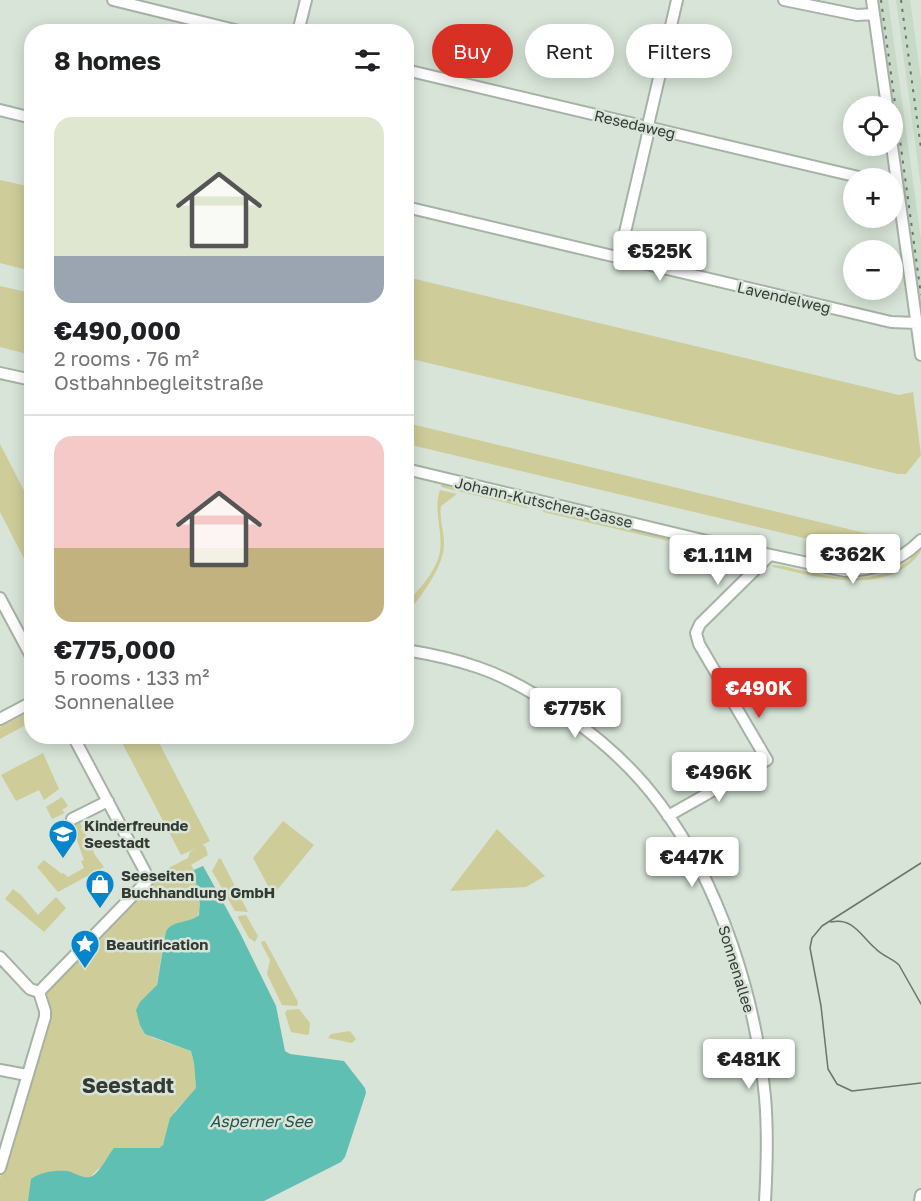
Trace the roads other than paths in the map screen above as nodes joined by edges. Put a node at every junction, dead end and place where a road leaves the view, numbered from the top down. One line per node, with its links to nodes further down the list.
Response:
1 (113, 0): 7 (street)
2 (306, 0): 8 (street)
3 (677, 0): 13 (street)
4 (783, 0): 6 (street)
5 (872, 0): 6 (street)
6 (874, 14): 10 (street)
7 (210, 24)
8 (300, 24)
9 (414, 72): 13 (street, Resedaweg)
10 (886, 96)
11 (0, 110): 12 (street)
12 (24, 116)
13 (648, 128): 14 (street, Resedaweg); 17 (street)
14 (843, 173)
15 (414, 209): 17 (street, Lavendelweg)
16 (902, 228): 18 (street)
17 (619, 258): 18 (street, Lavendelweg)
18 (916, 323): 19 (street)
19 (921, 355)
20 (0, 373): 21 (street)
21 (24, 378)
22 (414, 471): 24 (street, Johann-Kutschera-Gasse)
23 (921, 540): 24 (street, Johann-Kutschera-Gasse)
24 (770, 555): 32 (street)
25 (0, 598): 26 (street)
26 (24, 643)
27 (414, 652): 32 (street, Sonnenallee)
28 (24, 706): 29 (street)
29 (0, 719)
30 (77, 744): 31 (street)
31 (108, 801): 33 (street); 35 (street)
32 (668, 816): 41 (street, Sonnenallee)
33 (72, 819)
34 (0, 957): 35 (street)
35 (39, 992): 37 (street)
36 (0, 1070): 37 (street)
37 (27, 1075): 38 (street)
38 (3, 1145): 39 (street)
39 (0, 1168)
40 (921, 1195): 42 (street)
41 (765, 1201)
42 (920, 1201)

